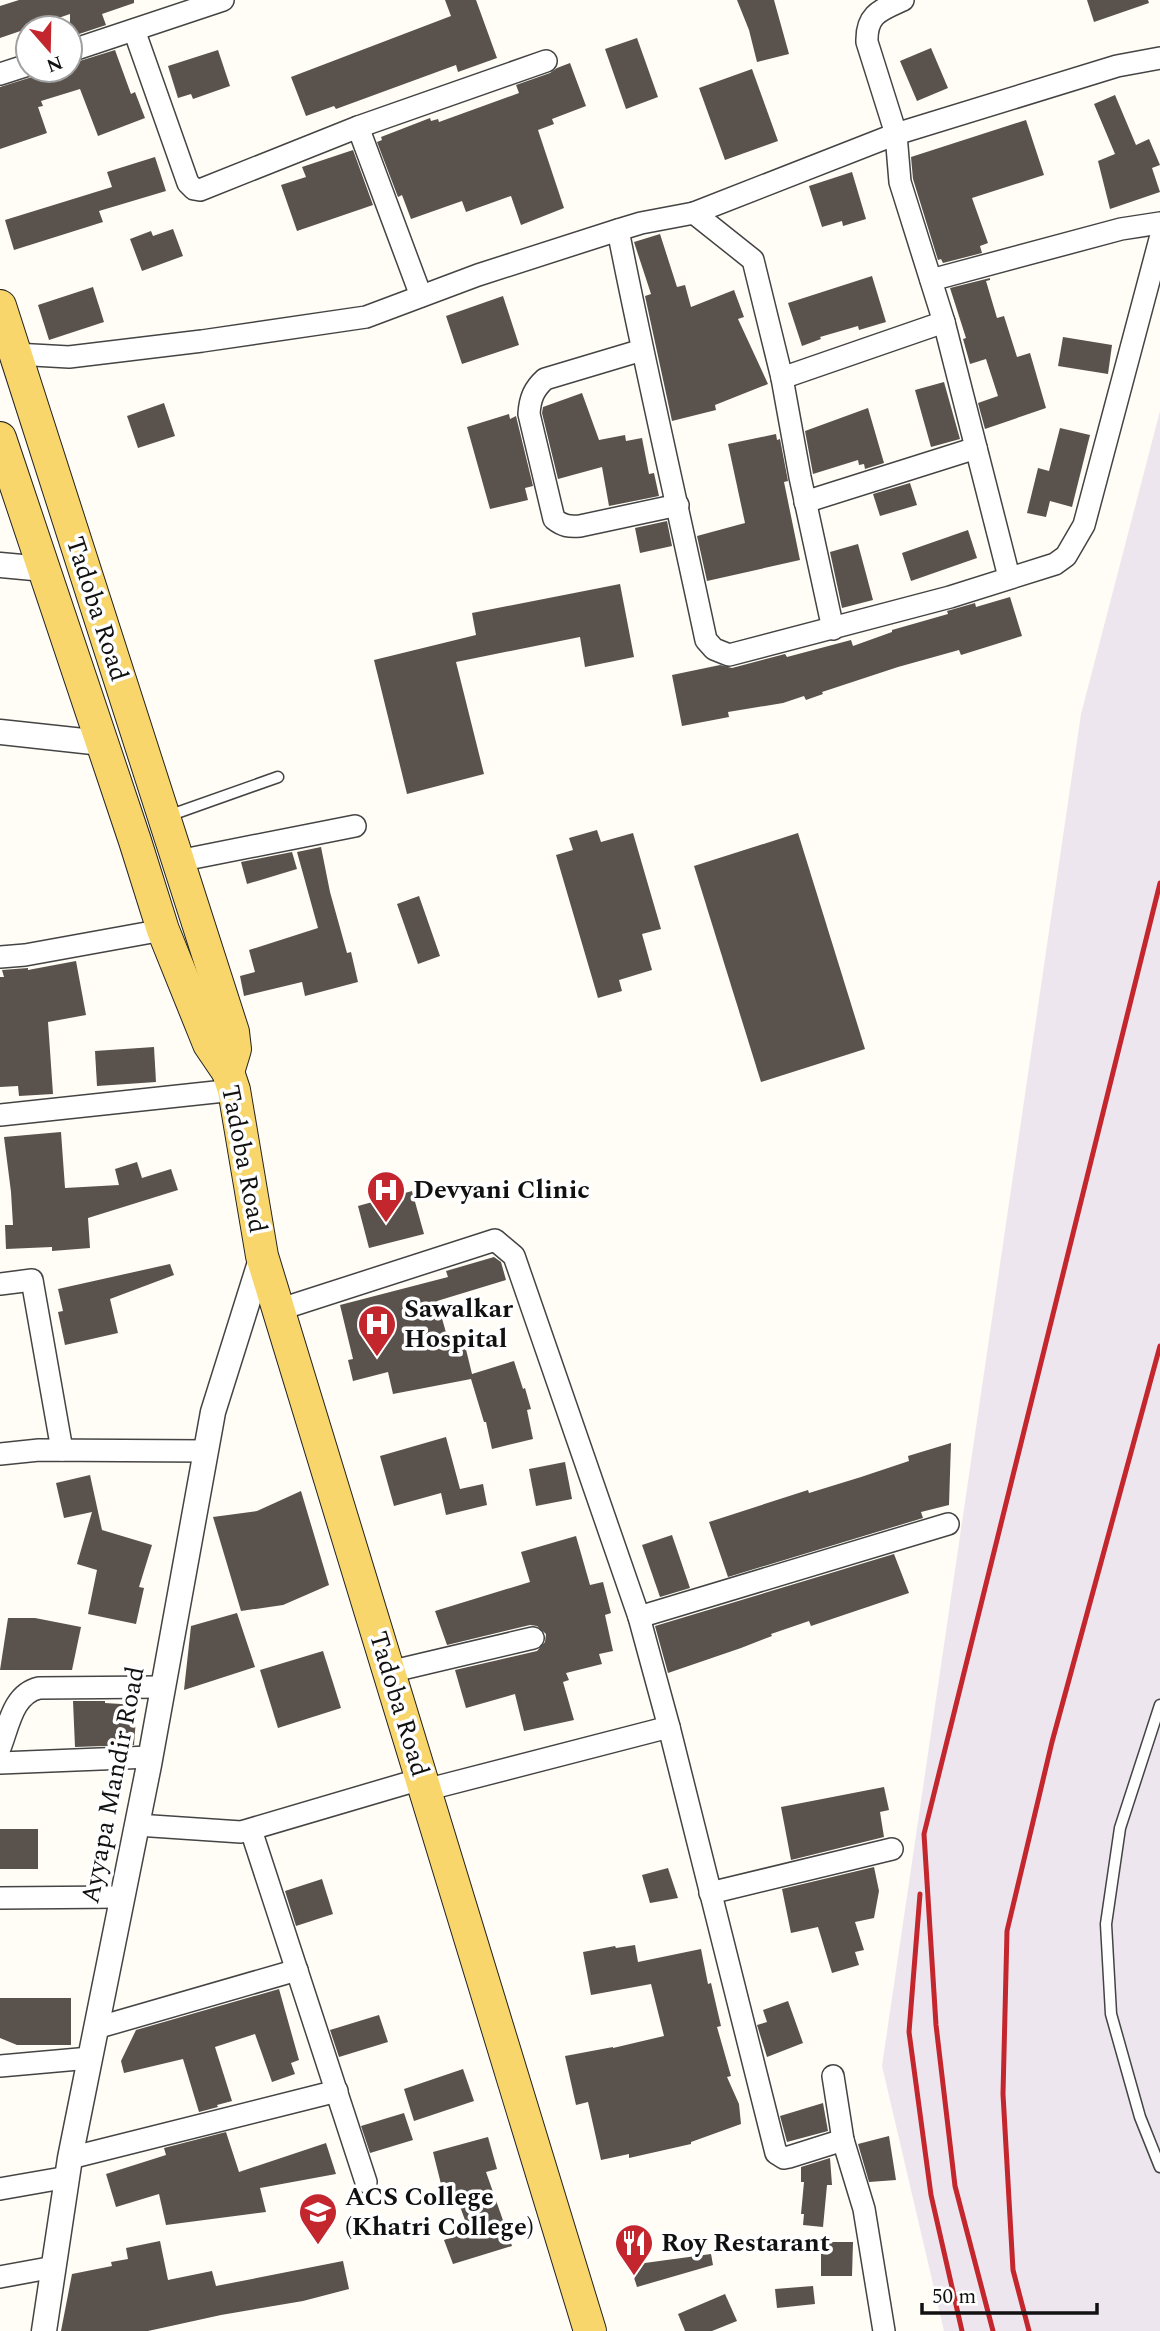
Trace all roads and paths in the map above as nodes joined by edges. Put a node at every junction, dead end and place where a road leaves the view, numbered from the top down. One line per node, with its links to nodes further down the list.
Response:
1 (222, 0): 3 (street)
2 (904, 0): 8 (street)
3 (134, 30): 4 (street); 7 (street)
4 (84, 46)
5 (1160, 58): 8 (street)
6 (546, 61): 7 (street)
7 (358, 127): 14 (street)
8 (896, 134): 9 (street); 13 (street)
9 (694, 213): 11 (street); 19 (street)
10 (1160, 223): 13 (street)
11 (618, 230): 14 (street); 17 (street)
12 (1160, 239): 26 (street)
13 (931, 280): 16 (street)
14 (421, 296): 18 (street)
15 (0, 306): 18 (main road, Tadoba Road)
16 (944, 322): 19 (street); 21 (street)
17 (642, 350): 23 (street); 23 (street)
18 (15, 354): 31 (main road, Tadoba Road)
19 (782, 378): 22 (street)
20 (0, 438): 25 (main road, Tadoba Road)
21 (976, 447): 22 (street); 26 (street)
22 (805, 502): 27 (street)
23 (678, 505): 27 (street)
24 (0, 565): 25 (street)
25 (44, 569): 29 (main road, Tadoba Road)
26 (1009, 577): 27 (street)
27 (834, 629)
28 (0, 732): 29 (street)
29 (102, 743): 34 (main road, Tadoba Road)
30 (278, 777): 31 (lane)
31 (164, 818): 33 (main road, Tadoba Road)
32 (355, 826): 33 (street)
33 (178, 861): 36 (main road, Tadoba Road)
34 (163, 930): 35 (street); 36 (main road, Tadoba Road)
35 (0, 957)
36 (231, 1081): 37 (street); 38 (main road, Tadoba Road)
37 (0, 1115)
38 (262, 1256): 40 (main road, Tadoba Road); 42 (street, Ayyapa Mandir Road)
39 (0, 1284): 41 (street)
40 (278, 1310): 45 (street); 47 (main road, Tadoba Road)
41 (62, 1450): 42 (street); 43 (street)
42 (206, 1451): 48 (street, Ayyapa Mandir Road)
43 (0, 1454)
44 (948, 1524): 45 (street)
45 (639, 1618): 50 (street)
46 (533, 1638): 47 (street)
47 (389, 1672): 54 (main road, Tadoba Road)
48 (163, 1687): 51 (street); 52 (street, Ayyapa Mandir Road)
49 (1160, 1705): 68 (lane)
50 (669, 1727): 54 (street); 58 (street)
51 (0, 1748)
52 (150, 1757): 53 (street); 55 (street, Ayyapa Mandir Road)
53 (0, 1763)
54 (423, 1784): 56 (street); 75 (main road, Tadoba Road)
55 (136, 1825): 56 (street); 59 (street, Ayyapa Mandir Road)
56 (251, 1830): 61 (street)
57 (892, 1849): 58 (street)
58 (710, 1893): 67 (street)
59 (122, 1897): 60 (street); 62 (street, Ayyapa Mandir Road)
60 (0, 1898)
61 (297, 1970): 62 (street); 66 (street)
62 (96, 2028): 63 (street, Ayyapa Mandir Road)
63 (90, 2058): 64 (street); 69 (street, Ayyapa Mandir Road)
64 (0, 2066)
65 (833, 2076): 67 (street)
66 (337, 2091): 69 (street); 70 (street)
67 (843, 2140): 76 (street)
68 (1160, 2167)
69 (69, 2168): 71 (street); 72 (street, Ayyapa Mandir Road)
70 (366, 2182)
71 (0, 2189)
72 (54, 2267): 73 (street); 74 (street, Ayyapa Mandir Road)
73 (0, 2277)
74 (44, 2331)
75 (590, 2331)
76 (884, 2331)

